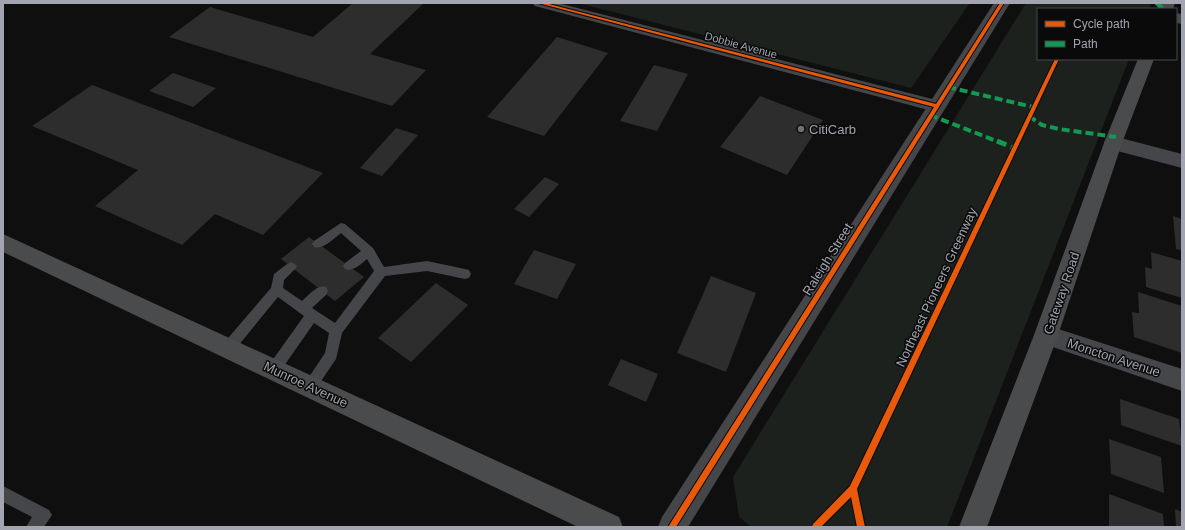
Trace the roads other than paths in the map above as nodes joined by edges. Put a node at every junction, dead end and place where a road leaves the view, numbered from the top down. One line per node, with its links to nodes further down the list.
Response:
1 (540, 3): 4 (street, Dobbie Avenue)
2 (1002, 3): 4 (street, Raleigh Street)
3 (1146, 60): 5 (main road, Gateway Road)
4 (936, 106): 26 (street, Raleigh Street)
5 (1114, 143): 6 (street); 18 (main road, Gateway Road)
6 (1182, 161)
7 (3, 242): 19 (main road, Munroe Avenue)
8 (318, 244): 9 (lane)
9 (368, 251): 10 (lane); 12 (lane)
10 (349, 266)
11 (291, 267): 14 (lane)
12 (381, 272): 13 (lane); 17 (lane)
13 (465, 274)
14 (277, 290): 16 (lane); 19 (lane)
15 (322, 291): 16 (lane)
16 (308, 312): 17 (lane); 20 (lane)
17 (336, 331): 22 (lane)
18 (1046, 335): 21 (street, Moncton Avenue); 27 (main road, Gateway Road)
19 (228, 348): 20 (main road, Munroe Avenue)
20 (274, 369): 22 (main road, Munroe Avenue)
21 (1182, 380)
22 (310, 386): 25 (main road, Munroe Avenue)
23 (3, 494): 24 (lane)
24 (34, 527)
25 (609, 527)
26 (672, 527)
27 (973, 527)

